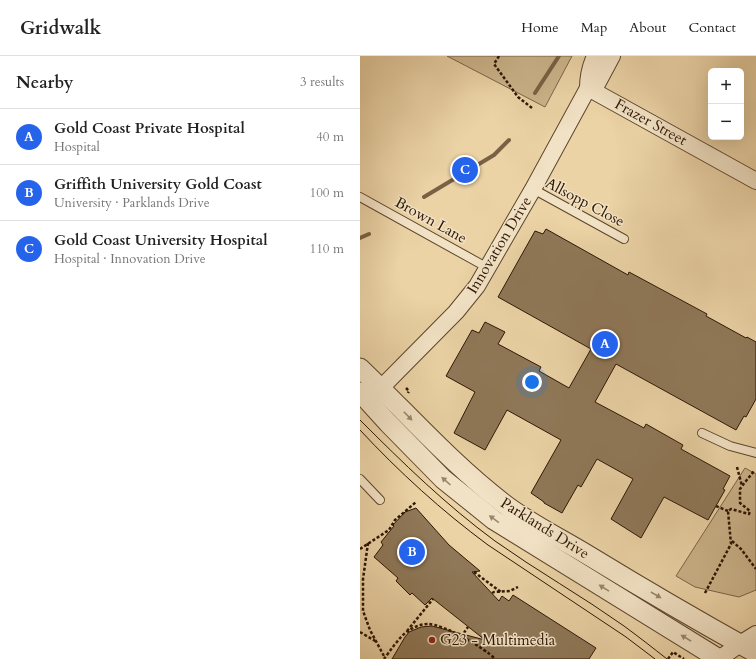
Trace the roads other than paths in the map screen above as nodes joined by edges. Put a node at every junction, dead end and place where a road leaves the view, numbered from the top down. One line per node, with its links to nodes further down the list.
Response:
1 (595, 56): 3 (street, Innovation Drive)
2 (612, 56): 3 (street, Innovation Drive)
3 (588, 88): 4 (street, Frazer Street); 5 (street, Innovation Drive)
4 (756, 181)
5 (533, 189): 7 (lane, Allsopp Close); 8 (street, Innovation Drive)
6 (360, 197): 8 (lane, Brown Lane)
7 (624, 239)
8 (488, 268): 10 (street, Innovation Drive)
9 (360, 368): 10 (street, Parklands Drive)
10 (370, 394): 16 (street, Parklands Drive, one-way to 16); 18 (street, Parklands Drive, one-way to 10)
11 (702, 433): 12 (lane)
12 (756, 453)
13 (360, 479): 14 (lane)
14 (380, 500)
15 (756, 634): 16 (street)
16 (740, 644): 17 (street, Parklands Drive); 18 (street)
17 (756, 653)
18 (719, 659)

